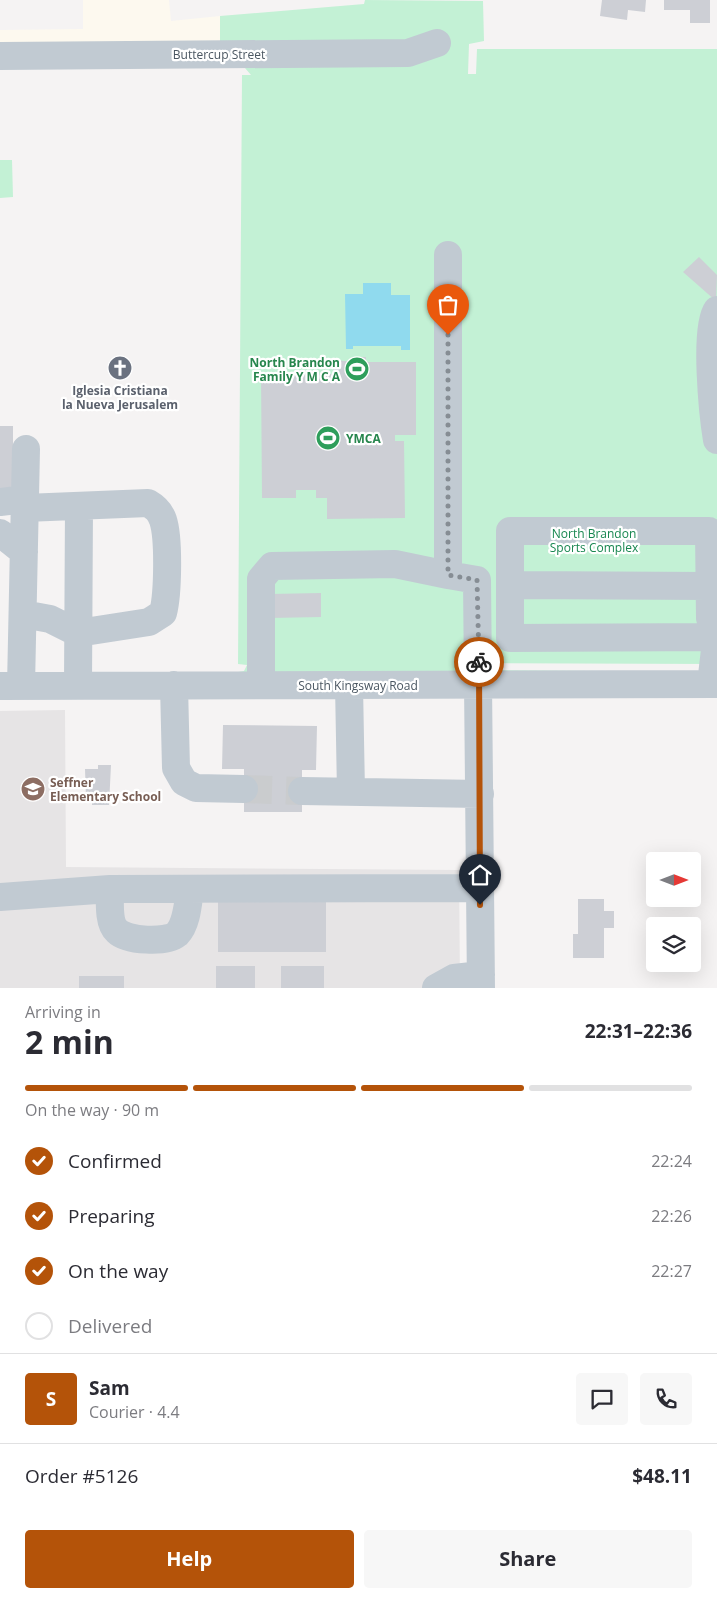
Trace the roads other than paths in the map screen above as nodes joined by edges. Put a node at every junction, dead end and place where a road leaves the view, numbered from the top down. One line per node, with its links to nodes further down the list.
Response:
1 (437, 43): 2 (street, Buttercup Street)
2 (0, 56)
3 (448, 256): 11 (street)
4 (717, 310): 5 (street)
5 (717, 440)
6 (26, 449): 7 (street)
7 (17, 503): 8 (street); 10 (street)
8 (79, 506): 15 (street); 15 (street)
9 (0, 534): 10 (street)
10 (24, 552): 14 (street)
11 (448, 575): 17 (street); 20 (street)
12 (510, 584): 13 (street); 13 (street); 16 (street)
13 (710, 586): 16 (street)
14 (23, 614): 15 (street); 22 (street)
15 (78, 633): 23 (street)
16 (716, 636): 18 (street)
17 (479, 684): 18 (street, South Kingsway Road); 21 (street, South Kingsway Road); 27 (street)
18 (714, 684)
19 (174, 685): 20 (street, South Kingsway Road); 23 (street, South Kingsway Road); 24 (street)
20 (260, 685): 21 (street, South Kingsway Road)
21 (349, 685): 26 (street)
22 (11, 686): 23 (street, South Kingsway Road)
23 (78, 686)
24 (244, 789)
25 (302, 791): 26 (street)
26 (351, 792): 27 (street)
27 (480, 794): 28 (street)
28 (479, 888): 29 (street); 32 (street)
29 (190, 889): 30 (street); 30 (street)
30 (110, 890): 31 (street)
31 (0, 897)
32 (481, 981): 33 (street)
33 (436, 988)

